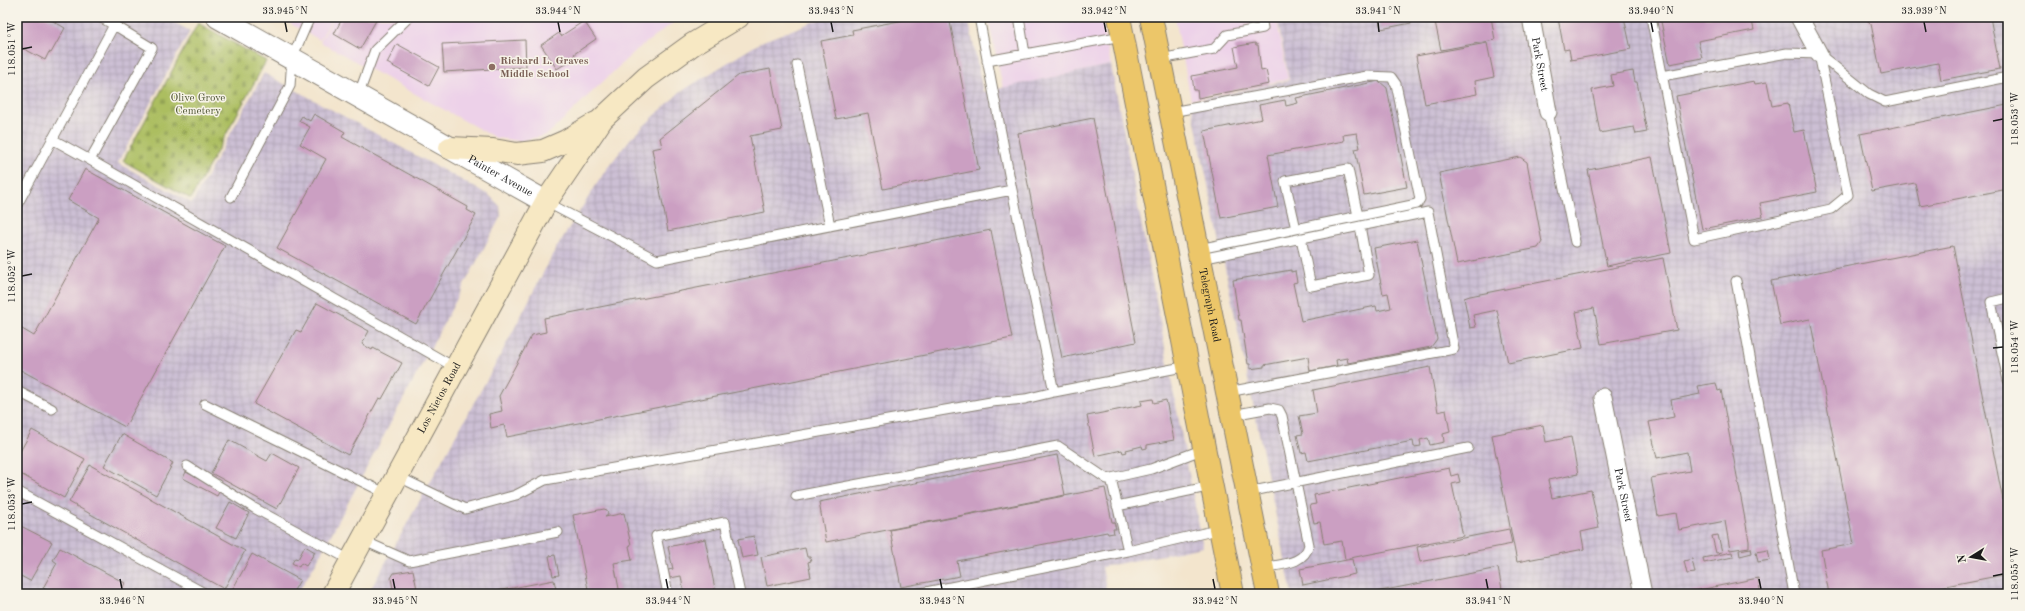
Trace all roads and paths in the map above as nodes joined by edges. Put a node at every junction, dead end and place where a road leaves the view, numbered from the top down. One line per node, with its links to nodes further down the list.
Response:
1 (100, 17): 13 (lane)
2 (218, 17): 17 (street, Painter Avenue)
3 (310, 17): 17 (lane)
4 (409, 17): 23 (lane)
5 (738, 17): 26 (main road)
6 (979, 17): 19 (lane)
7 (1019, 17): 15 (lane)
8 (1152, 17): 18 (main road, Telegraph Road)
9 (1261, 17): 18 (lane)
10 (1531, 17): 25 (street, Park Street)
11 (1651, 17): 21 (lane)
12 (1799, 17): 16 (street)
13 (116, 21): 27 (lane); 29 (lane)
14 (1121, 26): 15 (lane); 43 (main road)
15 (1025, 54): 19 (lane)
16 (1819, 54): 21 (lane); 21 (lane); 22 (lane)
17 (292, 58): 23 (street, Painter Avenue); 31 (lane)
18 (1160, 59): 24 (main road, Telegraph Road)
19 (987, 61): 30 (lane)
20 (797, 65): 35 (lane)
21 (1662, 76)
22 (2008, 77)
23 (358, 96): 28 (street, Painter Avenue)
24 (1171, 112): 34 (lane); 40 (main road, Telegraph Road)
25 (1548, 112): 39 (lane)
26 (602, 120): 28 (main road); 32 (main road)
27 (52, 139): 29 (lane); 33 (lane)
28 (450, 148): 32 (street, Painter Avenue)
29 (90, 160): 44 (lane)
30 (1012, 190): 35 (lane); 47 (lane)
31 (231, 197)
32 (546, 202): 35 (lane); 44 (main road, Los Nietos Road)
33 (17, 205)
34 (1358, 216): 37 (lane); 37 (lane)
35 (830, 226)
36 (1360, 226): 38 (lane); 38 (lane); 48 (lane)
37 (1296, 229): 40 (lane)
38 (1301, 238): 40 (lane)
39 (1575, 242)
40 (1200, 254): 48 (main road, Telegraph Road)
41 (1736, 281): 79 (lane)
42 (2008, 298): 45 (lane)
43 (1188, 366): 47 (lane); 54 (main road)
44 (456, 368): 59 (main road, Los Nietos Road)
45 (2008, 380)
46 (17, 391): 51 (lane)
47 (1054, 392): 59 (lane)
48 (1228, 392): 52 (main road, Telegraph Road)
49 (1603, 397): 78 (street, Park Street)
50 (205, 404): 59 (lane)
51 (52, 409)
52 (1232, 415): 53 (main road, Telegraph Road); 58 (lane)
53 (1238, 442): 54 (main road); 62 (main road, Telegraph Road)
54 (1204, 448): 57 (lane); 60 (main road)
55 (1468, 448): 58 (lane)
56 (187, 466): 69 (lane)
57 (1111, 478): 63 (lane); 64 (lane)
58 (1296, 483): 62 (lane); 70 (lane)
59 (392, 485): 67 (main road, Los Nietos Road)
60 (1212, 486): 64 (lane); 65 (main road)
61 (17, 491): 71 (lane)
62 (1248, 492): 70 (main road, Telegraph Road)
63 (796, 496)
64 (1116, 506): 68 (lane)
65 (1221, 530): 68 (lane); 76 (main road)
66 (558, 532): 67 (lane)
67 (362, 540): 69 (main road, Los Nietos Road)
68 (1128, 551): 75 (lane)
69 (350, 560): 72 (main road, Los Nietos Road)
70 (1263, 568): 77 (main road, Telegraph Road)
71 (206, 594)
72 (332, 594)
73 (668, 594): 74 (lane)
74 (740, 594)
75 (916, 594)
76 (1233, 594)
77 (1268, 594)
78 (1643, 594)
79 (1794, 594)

